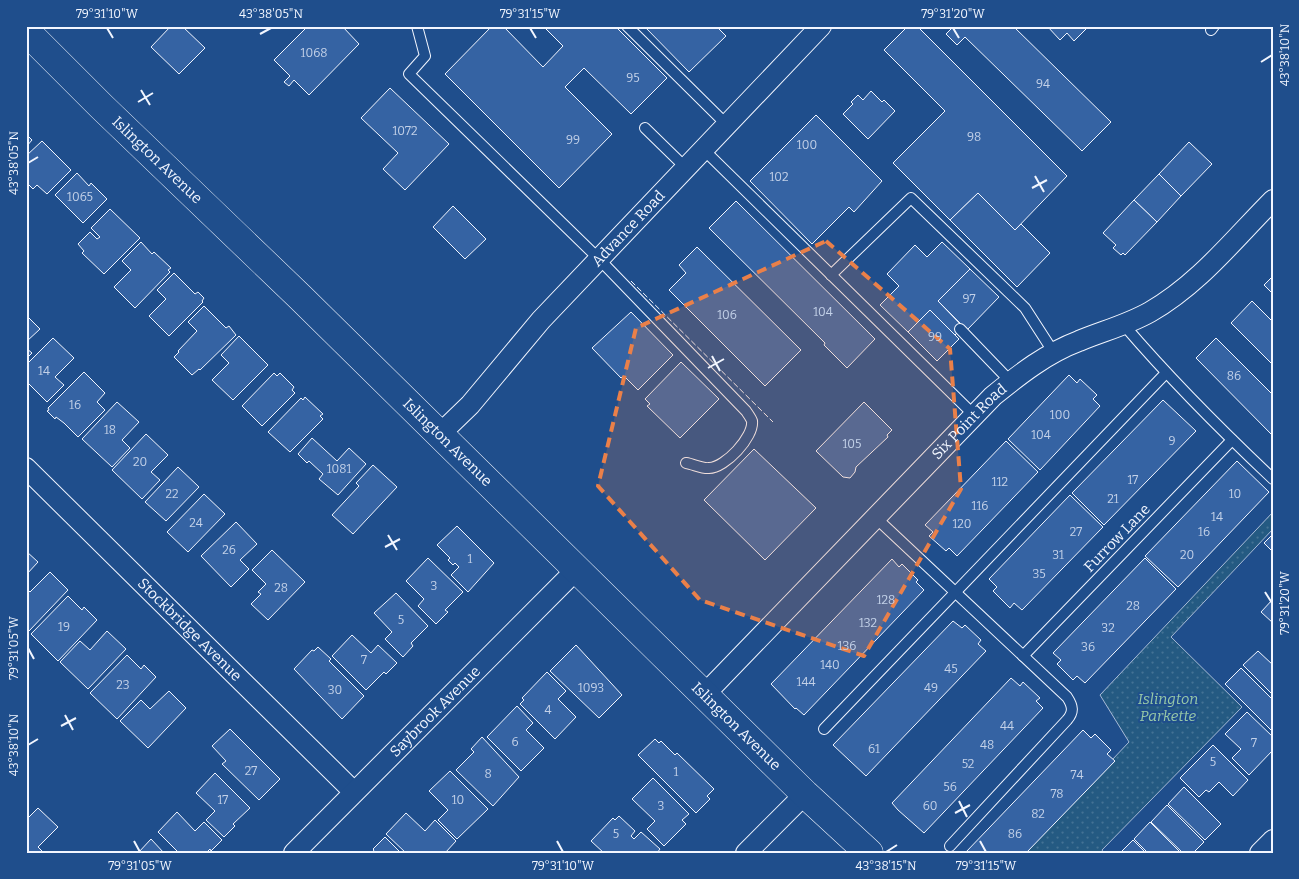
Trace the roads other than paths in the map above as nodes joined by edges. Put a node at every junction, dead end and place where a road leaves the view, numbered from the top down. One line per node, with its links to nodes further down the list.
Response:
1 (418, 26): 10 (lane)
2 (627, 26): 5 (lane)
3 (821, 26): 5 (street, Advance Road)
4 (26, 31): 18 (main road, Islington Avenue)
5 (727, 125): 7 (street, Advance Road)
6 (645, 128): 8 (lane)
7 (703, 149): 8 (street, Advance Road); 11 (lane)
8 (686, 168): 10 (street, Advance Road)
9 (1273, 200): 12 (street, Six Point Road)
10 (599, 259): 18 (street, Advance Road); 20 (lane)
11 (831, 275): 14 (lane); 17 (lane)
12 (1124, 325): 14 (street, Six Point Road); 15 (lane)
13 (960, 330): 16 (lane)
14 (1054, 354): 16 (street, Six Point Road)
15 (1166, 374): 19 (lane); 25 (lane)
16 (1011, 382): 17 (street, Six Point Road)
17 (974, 415): 23 (street, Six Point Road)
18 (440, 434): 24 (main road, Islington Avenue)
19 (1232, 440): 22 (lane); 26 (lane, Furrow Lane)
20 (686, 463)
21 (26, 468): 29 (street, Stockbridge Avenue)
22 (1273, 479)
23 (875, 517): 25 (lane); 27 (street, Six Point Road)
24 (577, 569): 27 (main road, Islington Avenue); 29 (street, Saybrook Avenue)
25 (954, 592): 26 (lane); 28 (lane)
26 (1024, 656): 32 (lane)
27 (704, 695): 30 (main road, Islington Avenue)
28 (824, 729)
29 (354, 792): 33 (street, Saybrook Avenue)
30 (805, 794): 34 (street); 35 (main road, Islington Avenue)
31 (1273, 840): 36 (street)
32 (950, 846)
33 (294, 853)
34 (746, 853)
35 (869, 853)
36 (1260, 853)

